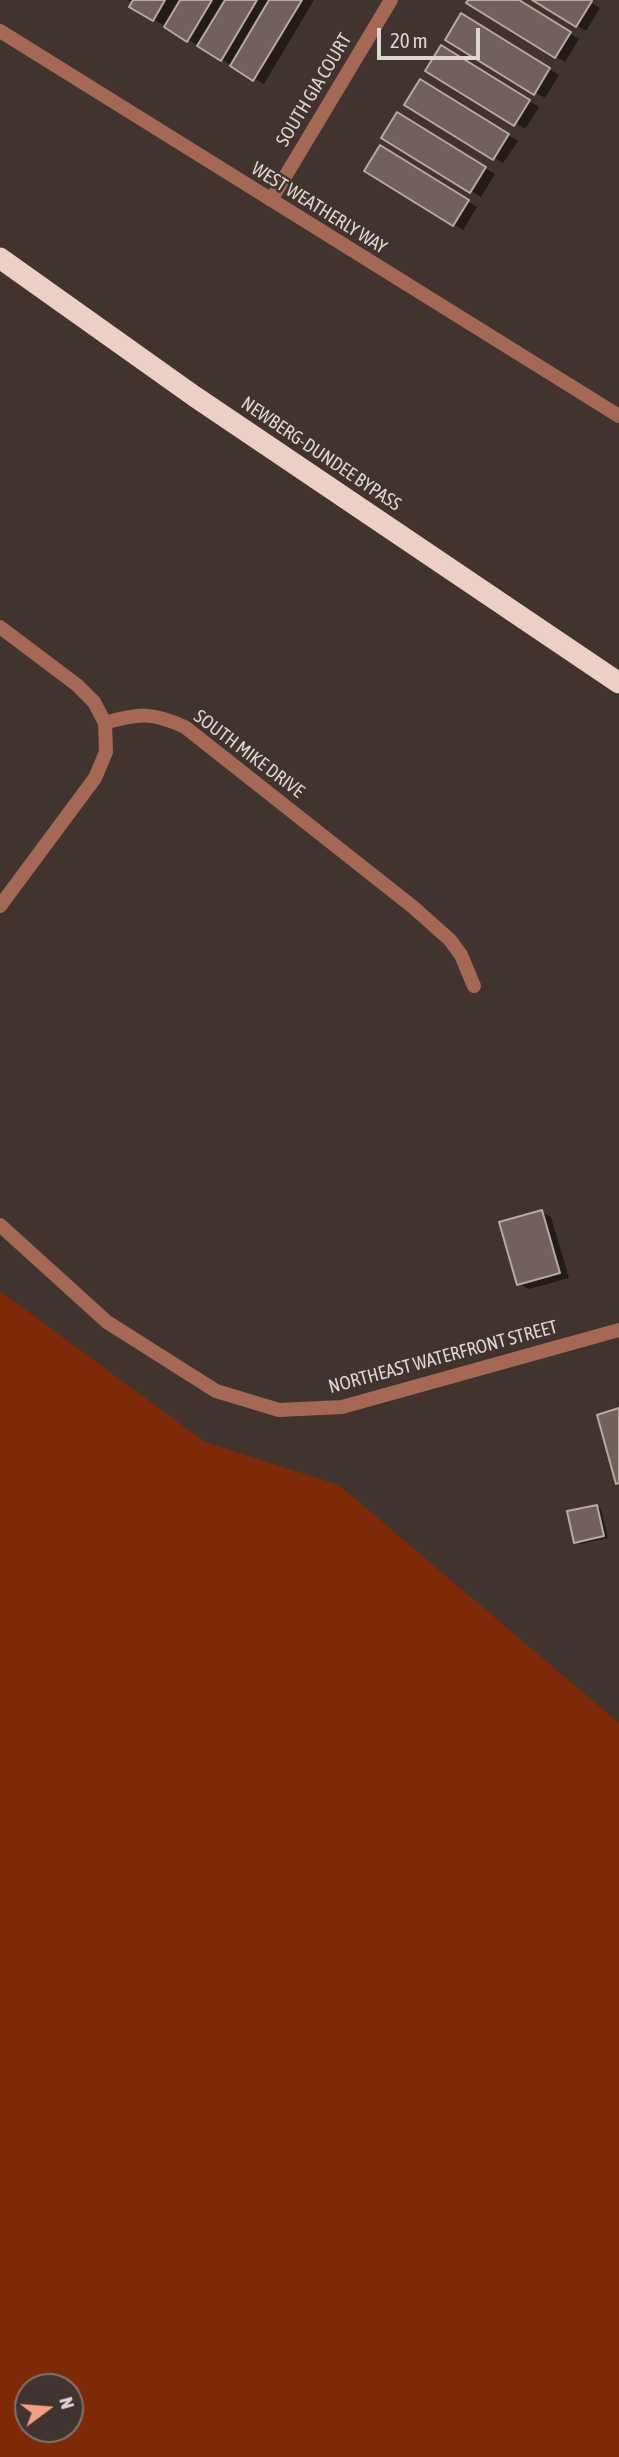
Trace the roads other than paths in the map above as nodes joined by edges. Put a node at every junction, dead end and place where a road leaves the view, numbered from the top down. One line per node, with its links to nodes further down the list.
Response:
1 (391, 0): 3 (street, SOUTH GIA COURT)
2 (0, 31): 3 (street, WEST WEATHERLY WAY)
3 (271, 200): 5 (street, WEST WEATHERLY WAY)
4 (0, 258): 7 (highway, NEWBERG-DUNDEE BYPASS)
5 (619, 416)
6 (0, 627): 8 (street)
7 (619, 683)
8 (105, 723): 9 (street); 10 (street, SOUTH MIKE DRIVE)
9 (0, 906)
10 (474, 986)
11 (0, 1225): 12 (street, NORTHEAST WATERFRONT STREET)
12 (619, 1330)

